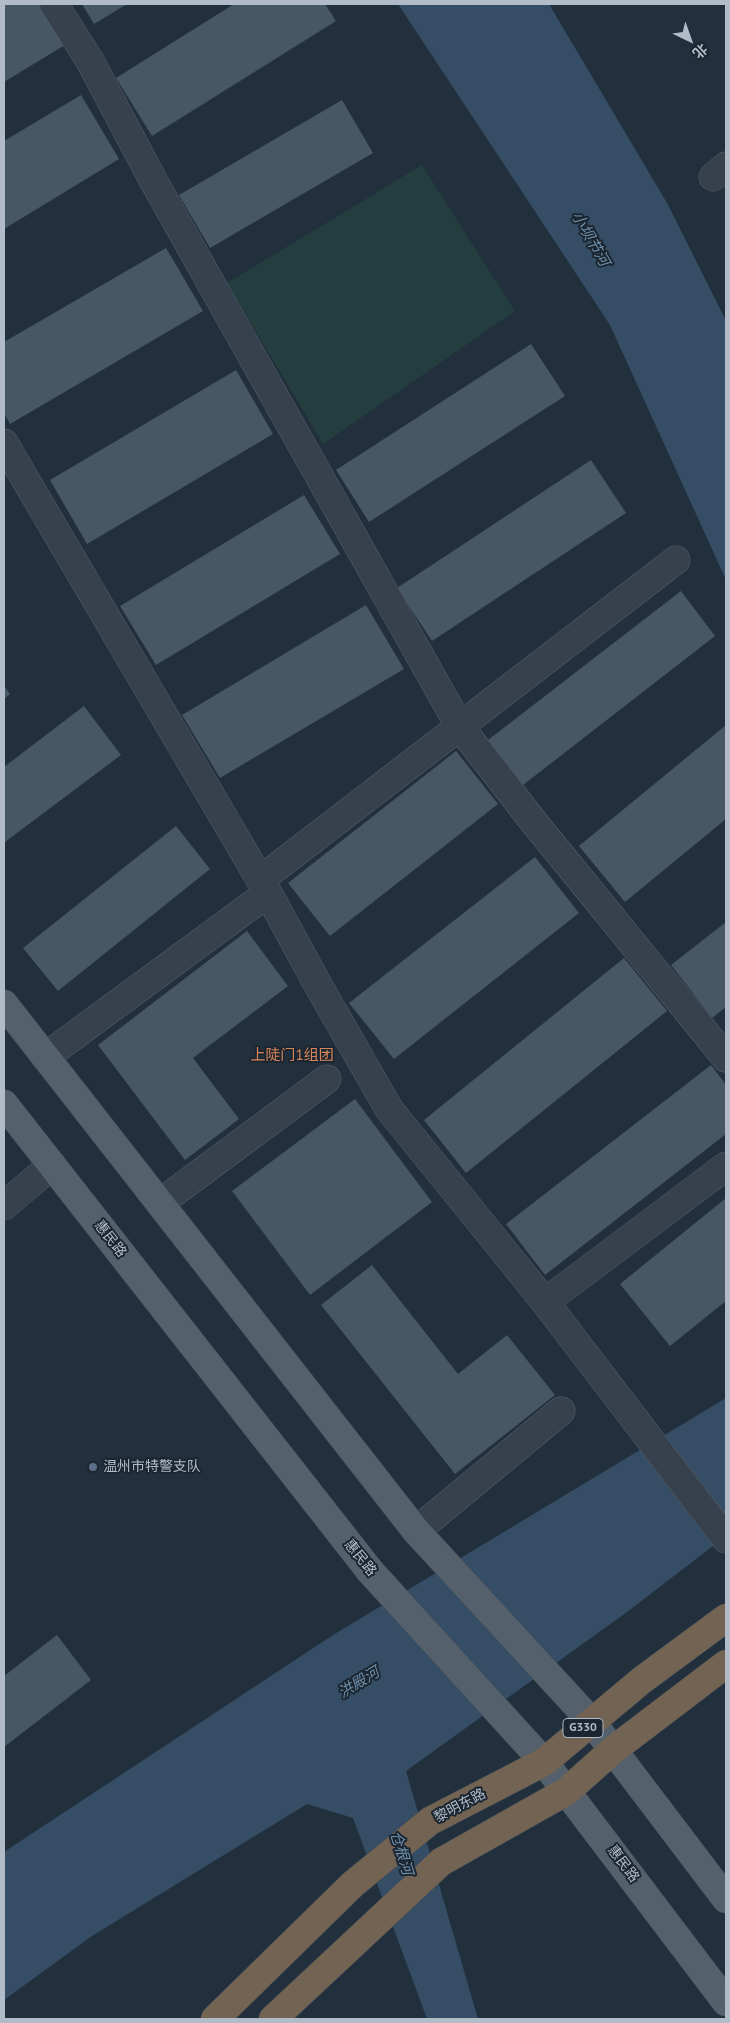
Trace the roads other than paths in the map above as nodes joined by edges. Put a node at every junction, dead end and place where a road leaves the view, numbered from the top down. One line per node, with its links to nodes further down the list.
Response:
1 (54, 4): 4 (street)
2 (4, 443): 5 (street)
3 (676, 560): 4 (street)
4 (460, 727): 5 (street); 8 (street)
5 (264, 887): 7 (street); 15 (street)
6 (4, 1004): 7 (main road)
7 (45, 1057): 13 (main road)
8 (726, 1058)
9 (327, 1079): 13 (street)
10 (4, 1104): 11 (main road, 惠民路)
11 (52, 1165): 14 (street); 23 (main road, 惠民路)
12 (726, 1166): 15 (street)
13 (160, 1204): 17 (main road)
14 (4, 1206)
15 (544, 1302): 18 (street)
16 (560, 1411): 17 (street)
17 (419, 1534): 21 (main road)
18 (726, 1538)
19 (726, 1618): 21 (highway, 黎明东路 / G330)
20 (726, 1664): 22 (highway, G330)
21 (590, 1721): 22 (main road); 23 (highway, 黎明东路 / G330)
22 (613, 1750): 24 (highway, G330); 25 (main road)
23 (544, 1762): 24 (main road, 惠民路); 27 (highway, 黎明东路 / G330)
24 (567, 1791): 26 (main road, 惠民路); 28 (highway, G330)
25 (726, 1899)
26 (726, 2002)
27 (215, 2019)
28 (273, 2019)

